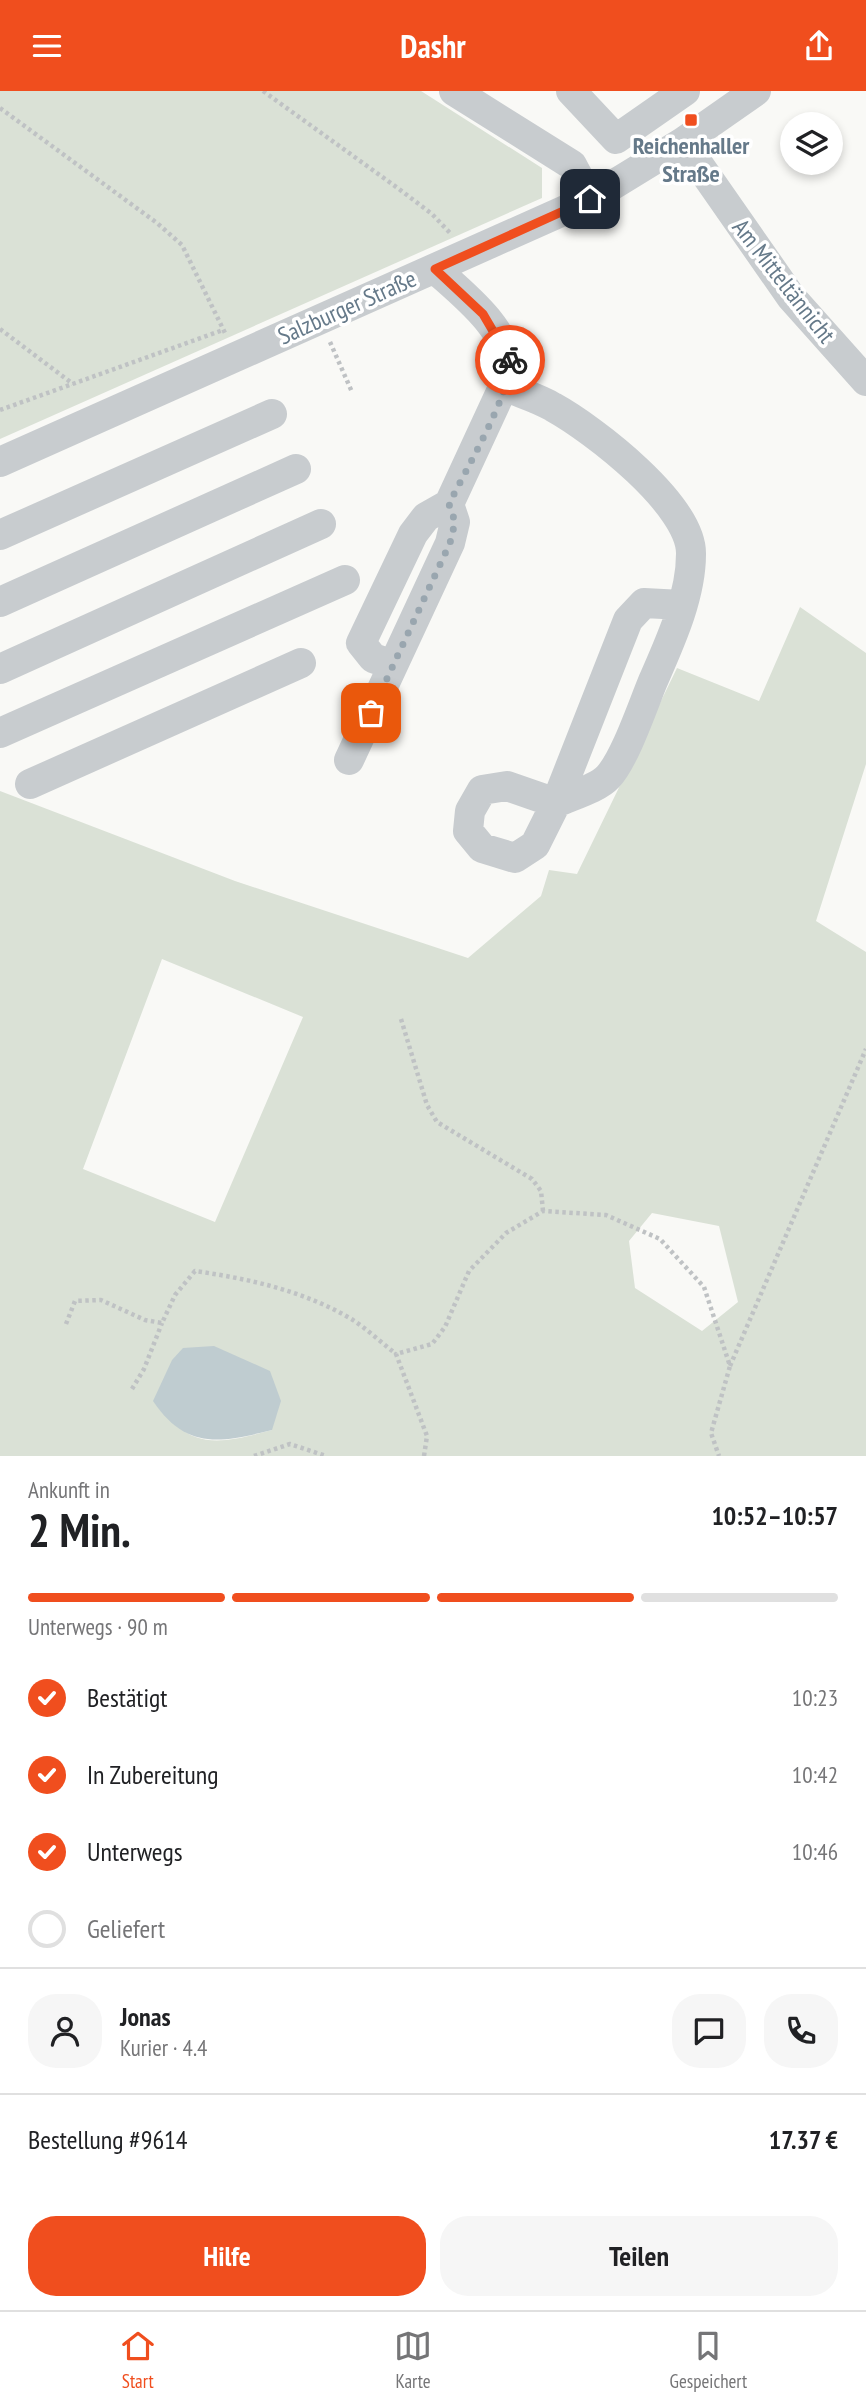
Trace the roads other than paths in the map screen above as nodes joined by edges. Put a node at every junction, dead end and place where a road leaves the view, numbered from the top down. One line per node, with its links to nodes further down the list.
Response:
1 (454, 91): 6 (street)
2 (571, 91): 3 (street)
3 (685, 91)
4 (756, 91): 5 (street, Salzburger Straße)
5 (683, 142): 6 (street, Salzburger Straße); 8 (street, Am Mitteltännicht)
6 (590, 199): 7 (street, Salzburger Straße)
7 (435, 269): 9 (street); 11 (street, Salzburger Straße)
8 (866, 381)
9 (504, 386): 17 (street); 21 (street)
10 (272, 414): 14 (street)
11 (0, 462)
12 (296, 469): 16 (street)
13 (321, 524): 19 (street)
14 (0, 535)
15 (345, 580): 20 (street)
16 (0, 602)
17 (682, 605): 17 (street)
18 (301, 663): 22 (street)
19 (0, 669)
20 (0, 733)
21 (349, 760)
22 (30, 784)

